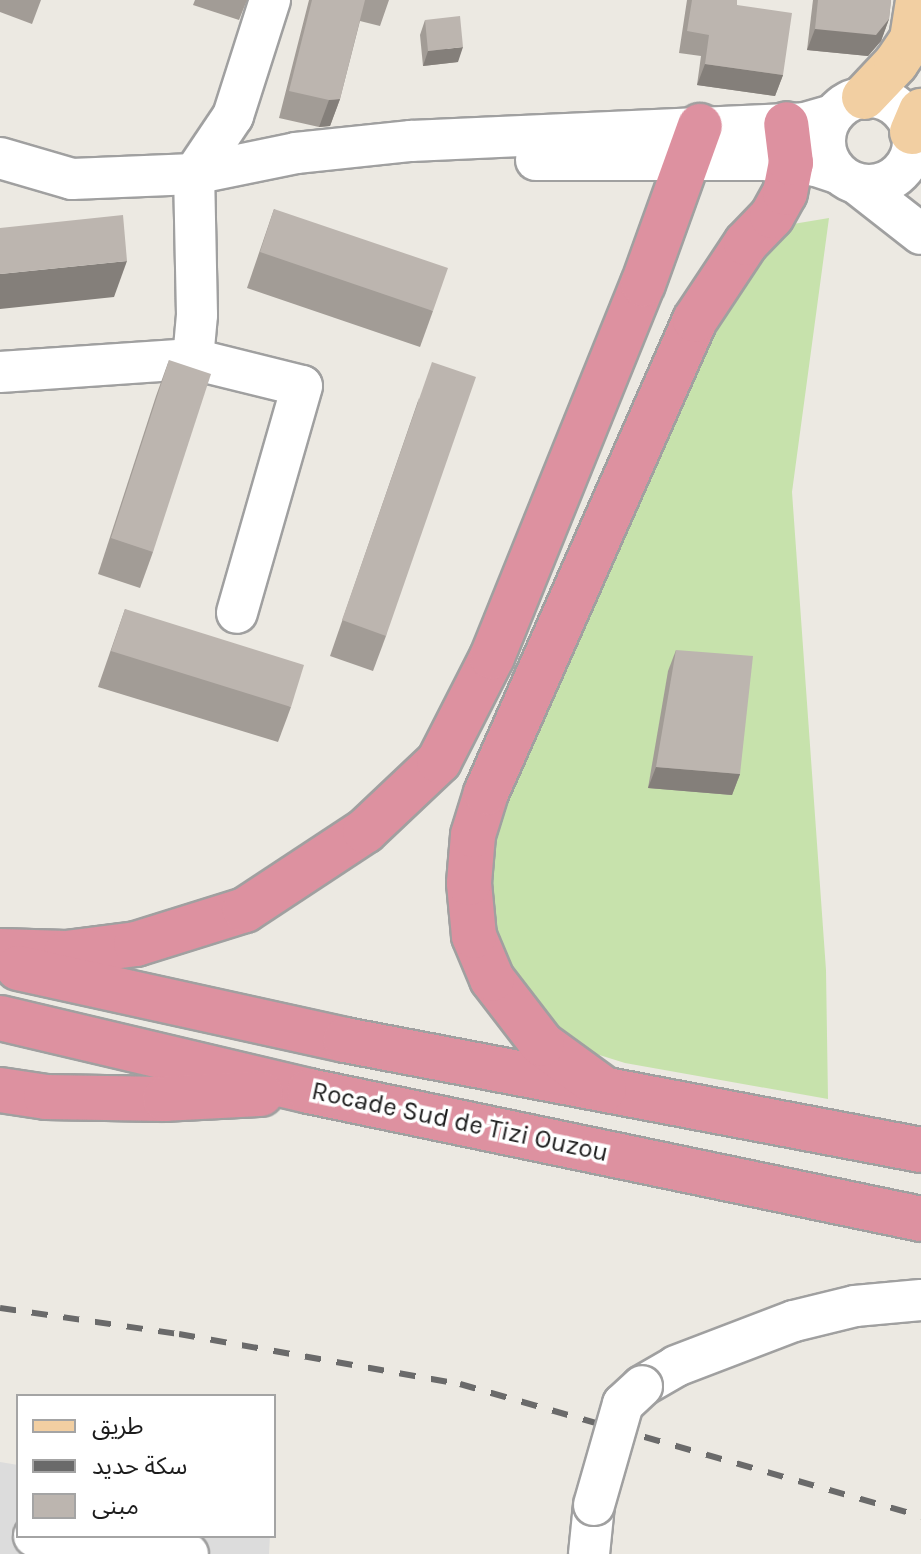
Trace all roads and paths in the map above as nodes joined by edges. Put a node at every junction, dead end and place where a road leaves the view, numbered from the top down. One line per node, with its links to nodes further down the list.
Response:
1 (270, 0): 8 (street)
2 (918, 0): 3 (main road)
3 (849, 106): 5 (street); 6 (street); 9 (street)
4 (695, 142): 6 (street); 8 (street); 14 (highway)
5 (916, 142): 9 (street)
6 (788, 144): 9 (street); 17 (highway)
7 (0, 158): 8 (street)
8 (194, 174): 11 (street)
9 (847, 178): 10 (street)
10 (921, 234)
11 (193, 359): 12 (street); 13 (street)
12 (0, 372)
13 (237, 613)
14 (0, 951)
15 (0, 963): 17 (highway)
16 (0, 1018): 19 (highway, Rocade Sud de Tizi Ouzou)
17 (604, 1089): 20 (highway)
18 (0, 1090): 19 (highway)
19 (309, 1091): 21 (highway, Rocade Sud de Tizi Ouzou)
20 (921, 1150)
21 (921, 1219)
22 (921, 1300): 25 (street, bridge)
23 (51, 1538): 24 (street)
24 (188, 1554)
25 (589, 1554)

